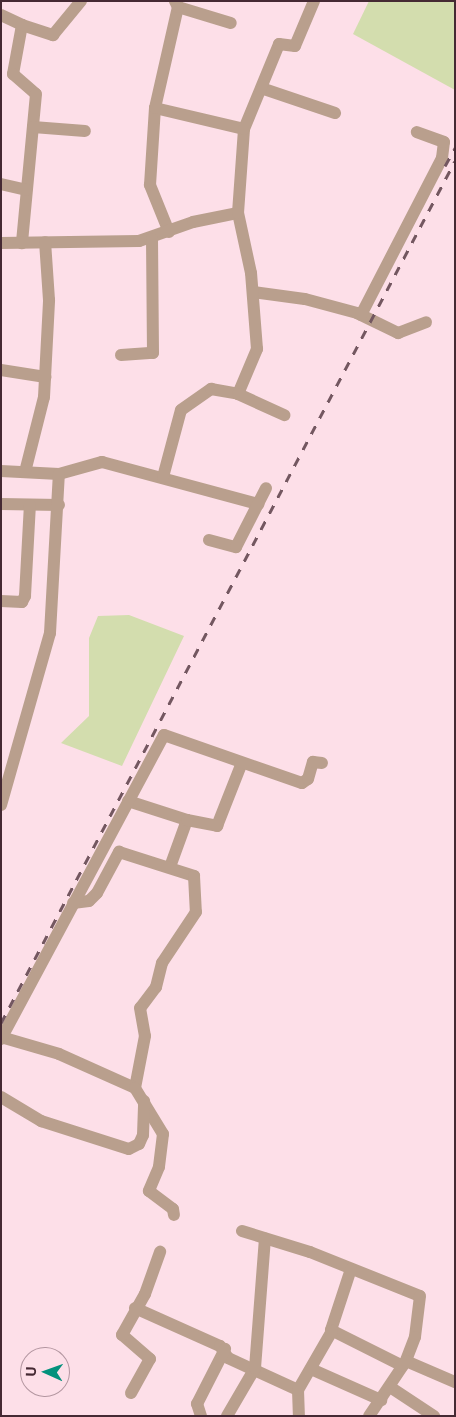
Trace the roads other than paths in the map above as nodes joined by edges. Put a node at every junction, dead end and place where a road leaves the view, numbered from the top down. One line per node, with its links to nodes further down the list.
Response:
1 (81, 1): 6 (street)
2 (314, 1): 7 (street)
3 (176, 4): 5 (street); 8 (street)
4 (1, 15): 6 (street)
5 (231, 22)
6 (22, 25): 10 (street)
7 (264, 90): 9 (street); 11 (street)
8 (155, 108): 11 (street); 17 (street)
9 (334, 113)
10 (33, 127): 12 (street); 15 (street)
11 (244, 129): 16 (street)
12 (85, 131)
13 (417, 132): 23 (street)
14 (1, 184): 15 (street)
15 (26, 190): 21 (street)
16 (238, 213): 17 (street); 22 (street)
17 (169, 232): 18 (street)
18 (152, 239): 19 (street); 25 (street)
19 (45, 242): 21 (street); 27 (street)
20 (1, 243): 21 (street)
21 (22, 243)
22 (254, 292): 23 (street); 28 (street)
23 (361, 314): 24 (street)
24 (426, 322)
25 (121, 355)
26 (1, 370): 27 (street)
27 (45, 377): 31 (street)
28 (238, 394): 29 (street); 33 (street)
29 (284, 415)
30 (1, 471): 31 (street)
31 (25, 472): 32 (street)
32 (59, 474): 33 (street); 38 (street)
33 (163, 477): 36 (street)
34 (266, 488): 36 (street)
35 (1, 504): 37 (street)
36 (258, 504): 39 (street)
37 (30, 505): 38 (street); 40 (street)
38 (59, 505): 44 (street)
39 (209, 540)
40 (1, 601)
41 (322, 763): 42 (street)
42 (241, 765): 43 (street); 45 (street)
43 (128, 801): 45 (street); 47 (street)
44 (1, 805)
45 (187, 820): 46 (street)
46 (170, 867): 47 (street); 49 (street)
47 (73, 903): 48 (street)
48 (2, 1037): 49 (street)
49 (135, 1088): 51 (street)
50 (1, 1097): 51 (street)
51 (143, 1099): 52 (street)
52 (174, 1215)
53 (242, 1231): 54 (street)
54 (266, 1238): 56 (street); 61 (street)
55 (160, 1252): 57 (street)
56 (351, 1269): 58 (street); 60 (street)
57 (135, 1308): 59 (street); 66 (street)
58 (332, 1331): 60 (street); 62 (street)
59 (225, 1349): 61 (street); 68 (street)
60 (405, 1364): 63 (street); 64 (street)
61 (255, 1368): 65 (street); 69 (street)
62 (312, 1369): 65 (street); 67 (street)
63 (455, 1382)
64 (390, 1387): 67 (street); 72 (street)
65 (298, 1390): 70 (street)
66 (131, 1393)
67 (381, 1400): 71 (street)
68 (201, 1416)
69 (227, 1416)
70 (299, 1416)
71 (369, 1416)
72 (434, 1416)

